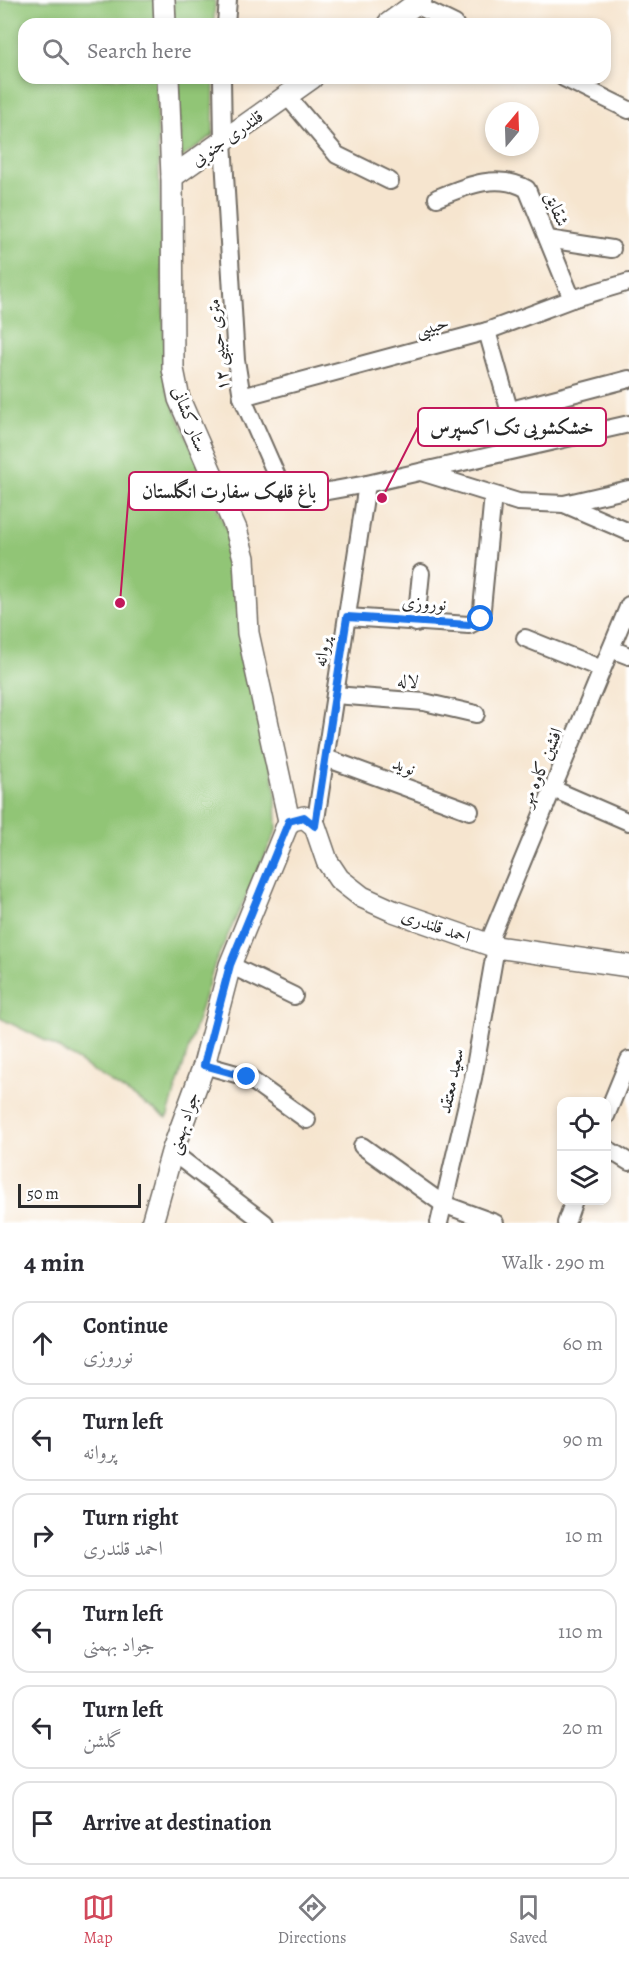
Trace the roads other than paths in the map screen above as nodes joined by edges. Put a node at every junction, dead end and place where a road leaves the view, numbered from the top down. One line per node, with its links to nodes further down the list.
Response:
1 (164, 0): 4 (street)
2 (228, 0): 5 (street)
3 (415, 2): 6 (street); 7 (street)
4 (165, 18)
5 (226, 18)
6 (395, 18)
7 (444, 18)
8 (168, 84): 15 (street, ستار کشانی)
9 (222, 84): 14 (street, ۱۲ متری حبیبی)
10 (304, 84): 12 (street, قلندری جنوبی)
11 (576, 84): 13 (street)
12 (287, 96): 14 (street, قلندری جنوبی); 16 (street)
13 (629, 110)
14 (223, 141): 15 (street, قلندری جنوبی); 24 (street, ۱۲ متری حبیبی)
15 (172, 177): 47 (street, ستار کشانی)
16 (390, 181)
17 (437, 198): 18 (street, شقایق)
18 (548, 239): 19 (street); 21 (street, شقایق)
19 (612, 249)
20 (629, 282): 21 (street, حبیبی)
21 (572, 299): 22 (street, حبیبی)
22 (487, 331): 24 (street, حبیبی); 25 (street)
23 (629, 379): 25 (street)
24 (242, 398): 29 (street, ۱۲ متری حبیبی)
25 (511, 410): 27 (street)
26 (629, 424): 27 (street, ۱۲ متری حبیبی)
27 (520, 448): 28 (street, ۱۲ متری حبیبی)
28 (421, 472): 29 (street, ۱۲ متری حبیبی); 31 (street)
29 (367, 484): 36 (street, پروانه)
30 (629, 489): 32 (street)
31 (493, 495): 32 (street); 37 (street, نوروزی)
32 (564, 504): 33 (street)
33 (629, 532)
34 (421, 573): 37 (street)
35 (629, 605): 39 (street, افشین کاوه مهر)
36 (347, 617): 37 (street, نوروزی); 42 (street, پروانه)
37 (416, 623)
38 (525, 638): 41 (street)
39 (611, 649): 40 (street); 41 (street, افشین کاوه مهر)
40 (629, 656)
41 (602, 669): 45 (street, افشین کاوه مهر)
42 (335, 695): 43 (street, لاله); 44 (street, پروانه)
43 (476, 714)
44 (326, 758): 46 (street, نوید); 49 (street, پروانه)
45 (553, 789): 48 (street); 50 (street, افشین کاوه مهر)
46 (470, 811)
47 (289, 821): 49 (street); 51 (street, جواد بهمنی)
48 (629, 822)
49 (315, 826): 50 (street, احمد قلندری)
50 (492, 945): 52 (street, احمد قلندری); 62 (street, سعید معتقد)
51 (230, 965): 53 (street); 55 (street, جواد بهمنی)
52 (629, 966)
53 (294, 996)
54 (629, 1060): 56 (street)
55 (204, 1065): 57 (street); 60 (street, جواد بهمنی)
56 (611, 1104)
57 (307, 1120)
58 (362, 1146): 62 (street)
59 (611, 1151): 61 (street)
60 (172, 1152): 64 (street, جواد بهمنی); 65 (street)
61 (629, 1162)
62 (443, 1204): 66 (street, سعید معتقد); 67 (street)
63 (572, 1205): 68 (street)
64 (152, 1223)
65 (265, 1223)
66 (440, 1223)
67 (495, 1223)
68 (566, 1223)

